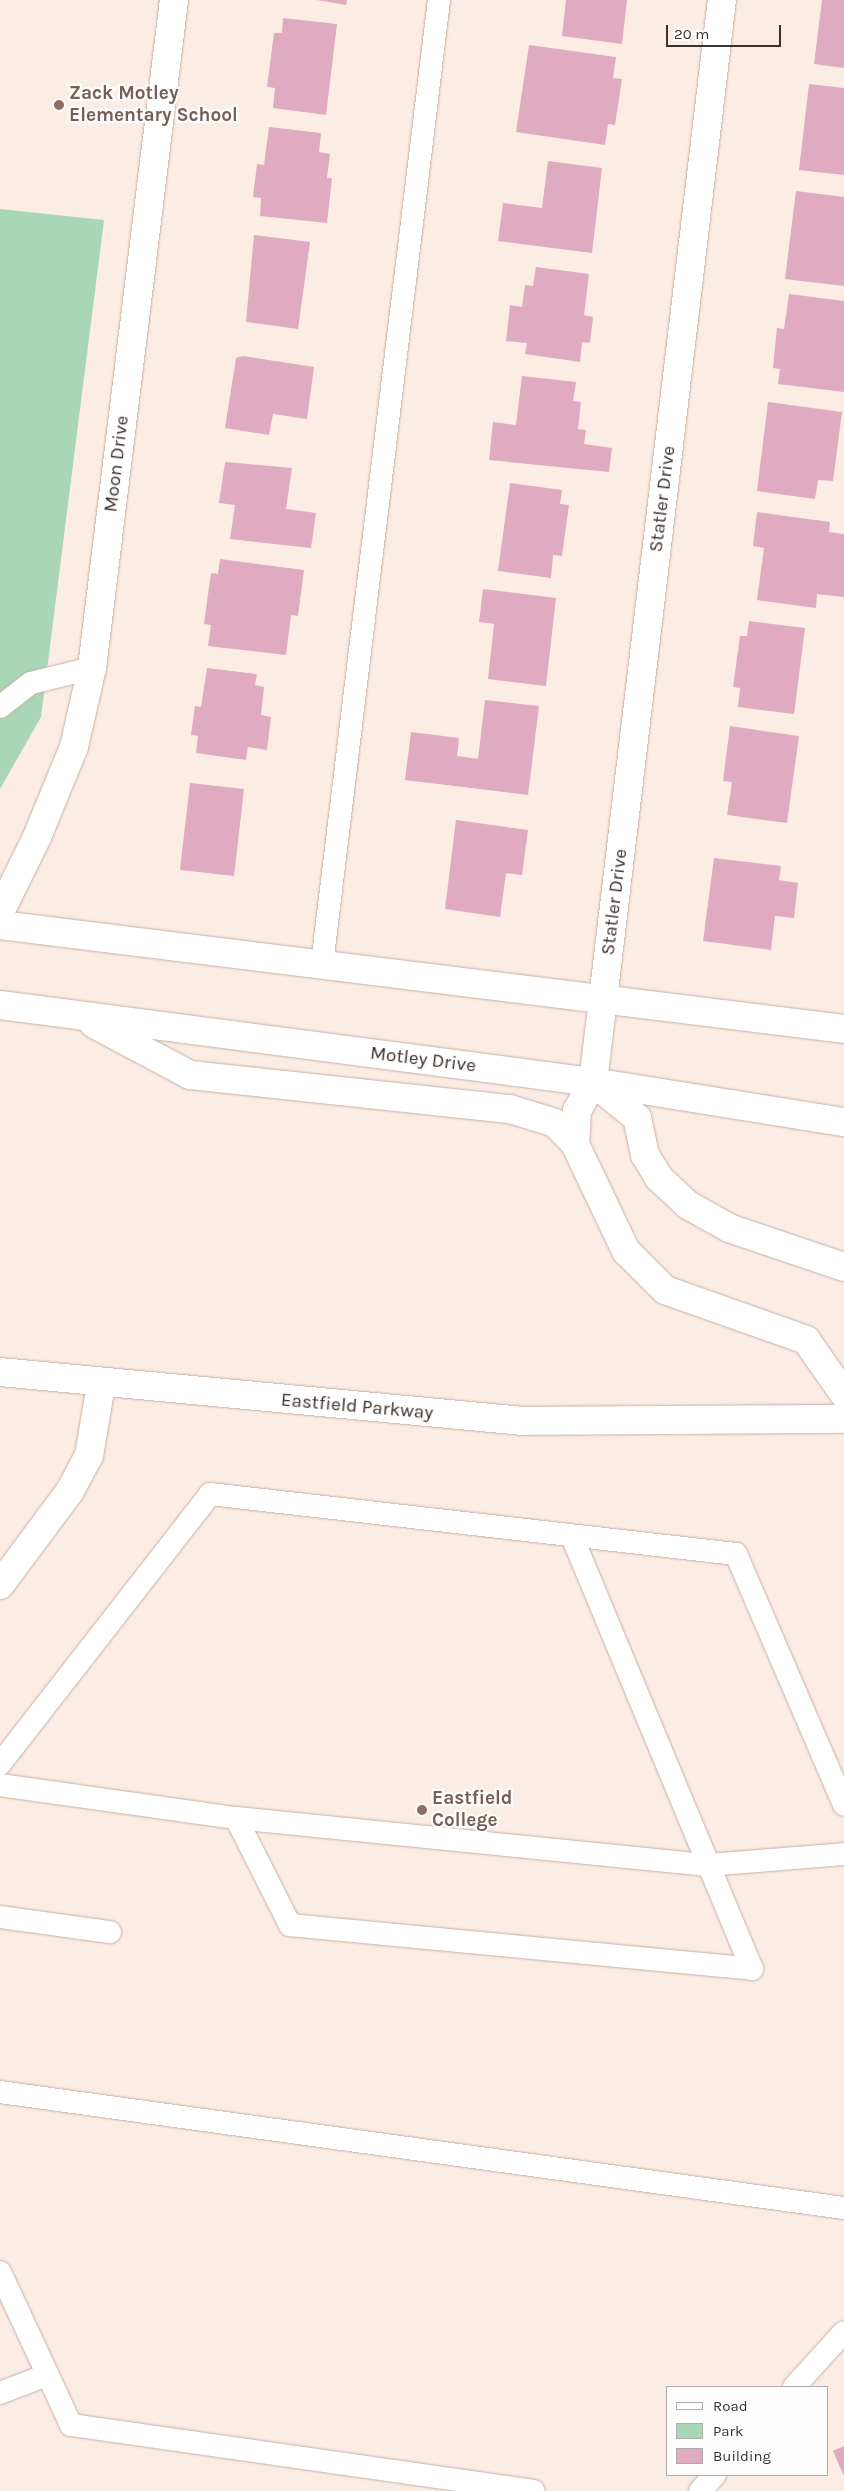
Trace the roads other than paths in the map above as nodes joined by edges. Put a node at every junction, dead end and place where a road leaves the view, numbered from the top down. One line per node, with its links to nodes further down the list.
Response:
1 (174, 0): 4 (street, Moon Drive)
2 (439, 0): 8 (lane)
3 (722, 0): 9 (street, Statler Drive)
4 (92, 668): 5 (lane); 6 (street, Moon Drive)
5 (0, 707)
6 (0, 912)
7 (0, 925): 8 (street)
8 (322, 964): 9 (street)
9 (603, 999): 12 (street); 13 (street, Statler Drive)
10 (0, 1005): 11 (street, Motley Drive)
11 (80, 1016): 13 (street, Motley Drive); 15 (street)
12 (844, 1029)
13 (593, 1082): 14 (street, Motley Drive); 15 (street); 16 (street)
14 (844, 1122)
15 (575, 1144): 19 (street)
16 (844, 1267)
17 (0, 1372): 18 (street, Eastfield Parkway)
18 (101, 1384): 20 (street, Eastfield Parkway); 22 (street)
19 (844, 1394)
20 (844, 1418)
21 (572, 1536): 23 (lane); 25 (lane); 28 (lane)
22 (0, 1585)
23 (0, 1764)
24 (0, 1784): 26 (lane)
25 (844, 1805)
26 (236, 1818): 28 (lane); 28 (lane)
27 (844, 1854): 28 (lane)
28 (708, 1865)
29 (0, 1917): 30 (lane)
30 (110, 1932)
31 (0, 2092): 32 (lane)
32 (844, 2208)
33 (0, 2272): 35 (lane)
34 (844, 2332): 36 (lane)
35 (47, 2375): 37 (lane); 39 (lane)
36 (795, 2386)
37 (0, 2393)
38 (714, 2476): 40 (lane)
39 (533, 2491)
40 (700, 2491)

